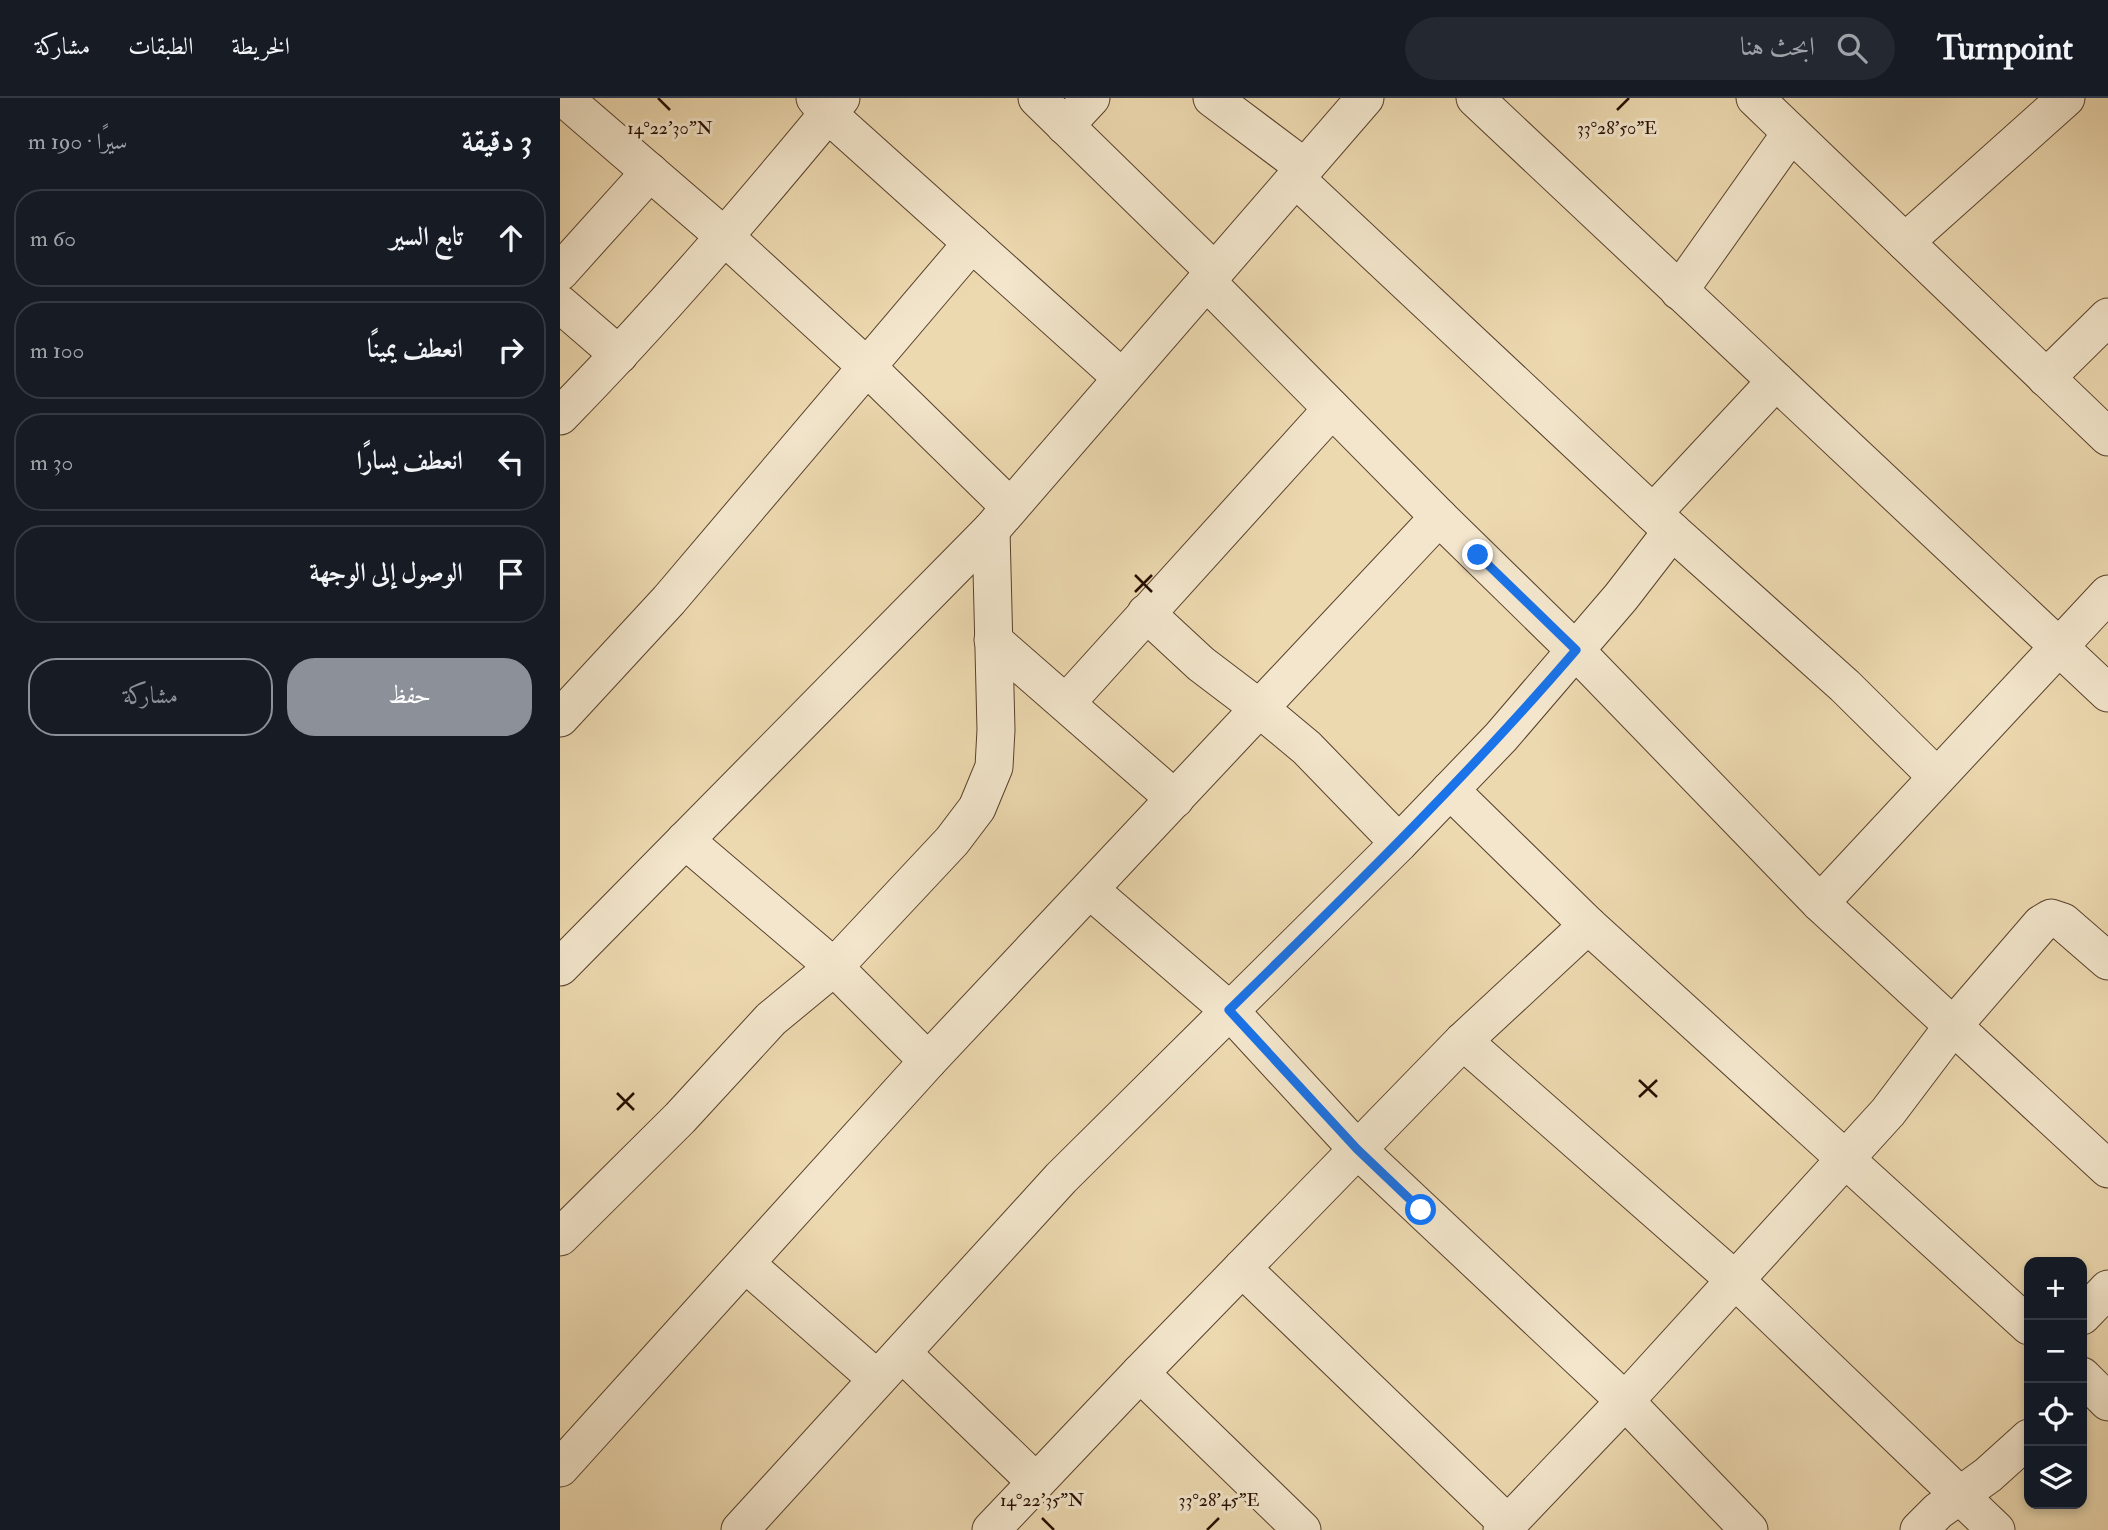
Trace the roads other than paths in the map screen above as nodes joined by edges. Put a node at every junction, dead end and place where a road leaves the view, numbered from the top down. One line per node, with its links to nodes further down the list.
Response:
1 (564, 98): 12 (street)
2 (1037, 98): 10 (street)
3 (1091, 98): 10 (street)
4 (1212, 98): 13 (street)
5 (1365, 98): 13 (street)
6 (1475, 98): 19 (street)
7 (2066, 98): 15 (street)
8 (1760, 100): 11 (street)
9 (828, 103): 14 (street); 16 (street)
10 (1065, 126): 18 (street)
11 (1791, 133): 15 (street); 19 (street)
12 (650, 173): 14 (street); 17 (street)
13 (1299, 173): 18 (street); 32 (street)
14 (725, 237): 22 (street); 23 (street)
15 (1905, 242): 25 (street)
16 (972, 243): 23 (street); 24 (street)
17 (560, 272)
18 (1210, 276): 24 (street); 27 (street)
19 (1679, 291): 26 (street)
20 (560, 304): 22 (street)
21 (2108, 317): 25 (street)
22 (620, 355): 28 (street)
23 (866, 366): 31 (street); 41 (street)
24 (1122, 378): 31 (street)
25 (2046, 378): 29 (street)
26 (1776, 381): 32 (street); 36 (street)
27 (1332, 408): 30 (street); 34 (street)
28 (560, 416)
29 (2108, 437)
30 (1439, 517): 37 (street); 40 (street)
31 (1001, 518): 35 (street); 45 (street)
32 (1662, 522): 37 (street); 42 (street)
33 (2108, 594): 36 (street)
34 (1146, 613): 39 (street); 40 (street)
35 (993, 640): 39 (street); 52 (street)
36 (2059, 646): 38 (street); 42 (street)
37 (1576, 650): 43 (street); 48 (street)
38 (2108, 693)
39 (1066, 703): 44 (street)
40 (1259, 708): 44 (street); 46 (street)
41 (560, 718)
42 (1937, 777): 48 (street)
43 (1450, 790): 46 (street); 49 (street)
44 (1175, 799): 47 (street)
45 (685, 840): 51 (street); 52 (street)
46 (1399, 844): 53 (street)
47 (1090, 890): 53 (street); 56 (street)
48 (1820, 903): 54 (street)
49 (1588, 925): 55 (street); 58 (street)
50 (2108, 961): 54 (street)
51 (560, 967)
52 (834, 967): 56 (street); 60 (street)
53 (1229, 1010): 57 (street); 67 (street)
54 (1954, 1026): 58 (street); 59 (street)
55 (1463, 1041): 57 (street); 63 (street)
56 (928, 1061): 61 (street)
57 (1357, 1149): 62 (street); 70 (street)
58 (1846, 1159): 63 (street); 66 (street)
59 (2108, 1169)
60 (560, 1237)
61 (746, 1264): 69 (street); 72 (street)
62 (1242, 1268): 68 (street); 75 (street)
63 (1735, 1280): 70 (street); 74 (street)
64 (2108, 1289): 65 (street)
65 (2087, 1311)
66 (2024, 1321)
67 (902, 1353): 69 (street); 73 (street)
68 (1140, 1373): 73 (street); 78 (street)
69 (877, 1379): 76 (street)
70 (1625, 1401): 75 (street); 79 (street)
71 (2024, 1443): 74 (street)
72 (562, 1462)
73 (1036, 1482): 77 (street)
74 (1958, 1496): 80 (street); 81 (street)
75 (1506, 1527)
76 (740, 1530)
77 (991, 1530)
78 (1302, 1530)
79 (1749, 1530)
80 (1919, 1530)
81 (1996, 1530)

